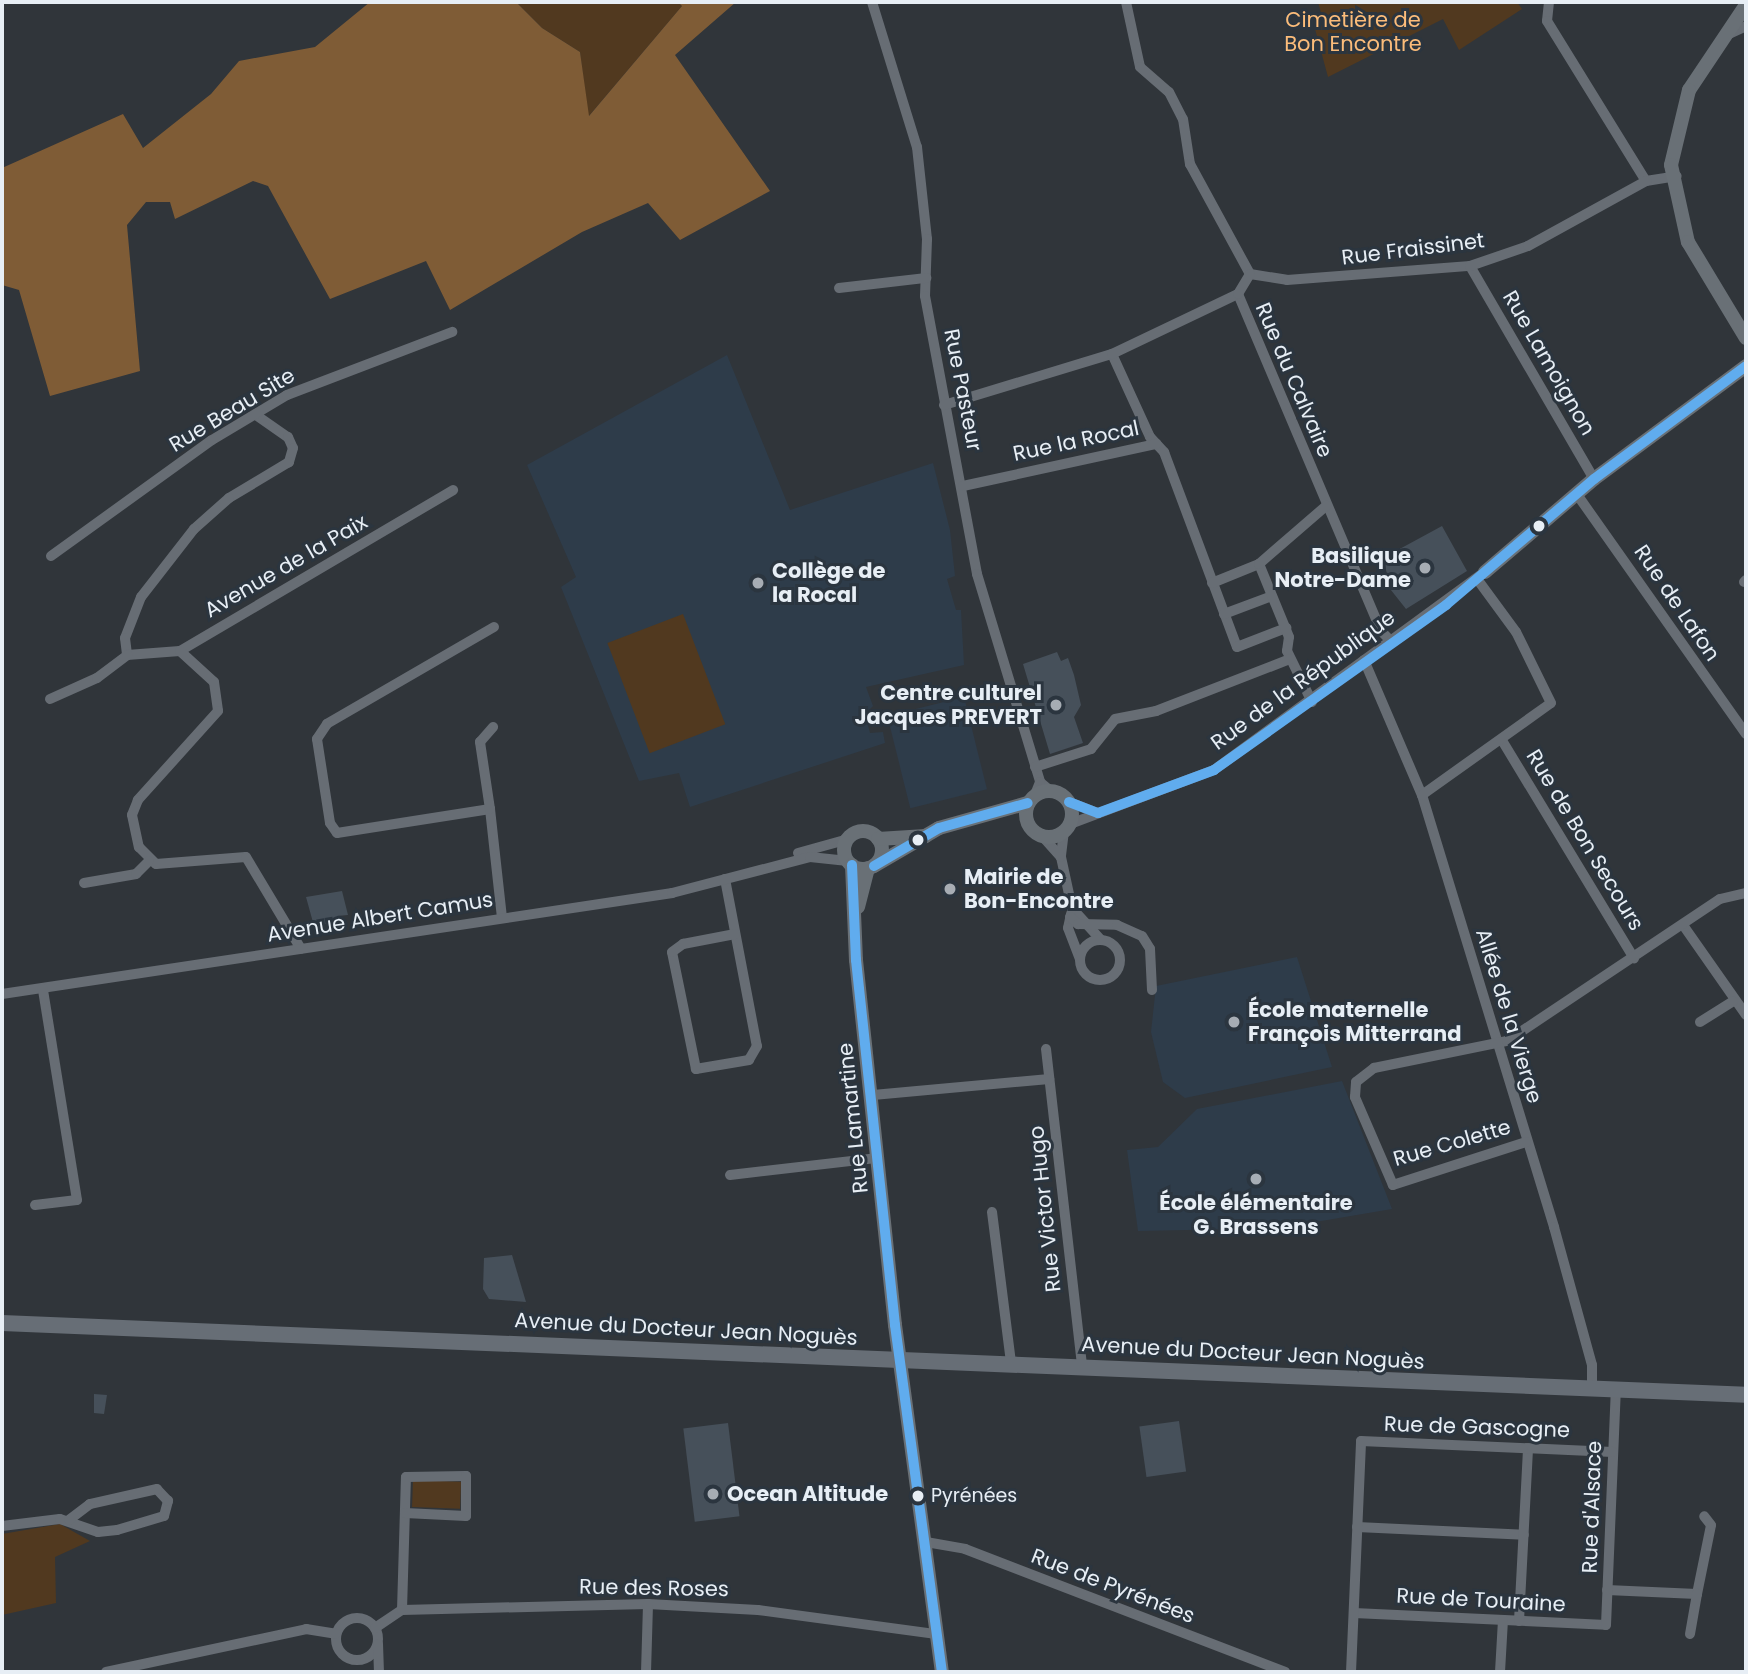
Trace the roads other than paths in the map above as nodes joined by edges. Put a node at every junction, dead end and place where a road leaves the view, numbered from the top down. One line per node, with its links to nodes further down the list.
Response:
1 (872, 2): 9 (street, Rue Pasteur)
2 (1126, 2): 8 (street)
3 (1549, 2): 6 (street)
4 (1743, 15): 5 (street); 5 (street)
5 (1674, 176): 6 (street, Rue Fraissinet); 13 (street)
6 (1646, 181): 7 (street, Rue Fraissinet)
7 (1470, 266): 8 (street, Rue Fraissinet); 19 (street, Rue Lamoignon)
8 (1250, 274): 11 (street)
9 (926, 278): 10 (street); 16 (street, Rue Pasteur)
10 (839, 288)
11 (1238, 294): 14 (street, Rue du Calvaire); 23 (street, Rue du Calvaire)
12 (452, 332): 17 (street, Rue Beau Site)
13 (1746, 338)
14 (1112, 354): 16 (street, Rue du Calvaire); 18 (street)
15 (1746, 366): 19 (street, Rue de la République)
16 (944, 405): 20 (street, Rue Pasteur)
17 (256, 415): 24 (street, Rue Beau Site); 34 (street)
18 (1160, 448): 20 (street, Rue la Rocal); 27 (street)
19 (1594, 479): 22 (street, Rue de la République)
20 (963, 486): 42 (street, Rue Pasteur)
21 (453, 491): 33 (street, Avenue de la Paix)
22 (1576, 493): 26 (street, Rue de la République); 40 (street, Rue de Lafon)
23 (1326, 506): 25 (street); 32 (street, Rue du Calvaire)
24 (51, 556)
25 (1259, 564): 27 (street); 28 (street)
26 (1481, 576): 32 (street, Rue de la République); 41 (street)
27 (1212, 583): 29 (street)
28 (1272, 596): 29 (street); 31 (street)
29 (1224, 614): 31 (street)
30 (495, 627): 48 (street)
31 (1286, 628): 35 (street)
32 (1390, 640): 36 (street, Rue de la République)
33 (180, 651): 34 (street, Avenue de la Paix); 58 (street)
34 (128, 654): 37 (street)
35 (1290, 659): 38 (street); 42 (street)
36 (1364, 660): 38 (street, Rue de la République); 45 (street, Allée de la Vierge)
37 (50, 699)
38 (1312, 702): 50 (street, Rue de la République)
39 (493, 727): 48 (street)
40 (1746, 734)
41 (1503, 742): 45 (street); 73 (street, Rue de Bon Secours)
42 (1035, 767): 43 (street, Rue Pasteur)
43 (1040, 782): 44 (street); 46 (street)
44 (1052, 792): 46 (street); 47 (street)
45 (1422, 795): 81 (street, Allée de la Vierge)
46 (1031, 800): 49 (street); 51 (street)
47 (1069, 802): 50 (street); 52 (street)
48 (490, 810): 67 (street)
49 (997, 813): 51 (street); 53 (street)
50 (1098, 813): 52 (street, Rue de la République)
51 (1028, 822): 54 (street)
52 (1067, 828): 54 (street); 57 (street)
53 (926, 836): 56 (street); 61 (street)
54 (1042, 836): 57 (street)
55 (849, 839): 56 (street); 59 (street); 60 (street, Avenue Albert Camus)
56 (878, 839): 61 (street)
57 (1061, 857): 65 (street)
58 (149, 860): 63 (street); 72 (street)
59 (850, 863): 60 (street, Avenue Albert Camus); 61 (street); 66 (street, Rue Lamartine)
60 (763, 867): 62 (street, Avenue Albert Camus)
61 (871, 867): 66 (street, Rue Lamartine)
62 (725, 879): 67 (street, Avenue Albert Camus); 70 (street)
63 (84, 883)
64 (1746, 893): 69 (street)
65 (1071, 912): 68 (street); 74 (street)
66 (855, 915): 84 (street, Rue Lamartine)
67 (502, 917): 72 (street, Avenue Albert Camus)
68 (1085, 923): 71 (street); 76 (street)
69 (1683, 925): 73 (street); 78 (street)
70 (734, 934): 70 (street)
71 (1101, 940): 74 (street); 74 (street)
72 (300, 949): 75 (street, Avenue Albert Camus)
73 (1634, 958): 81 (street)
74 (1080, 959)
75 (43, 989): 77 (street, Avenue Albert Camus); 88 (street)
76 (1152, 990)
77 (2, 994)
78 (1733, 1001): 79 (street); 80 (street)
79 (1746, 1015)
80 (1700, 1022)
81 (1497, 1044): 85 (street, Allée de la Vierge); 85 (street, Rue Colette)
82 (1046, 1049): 83 (street, Rue Victor Hugo)
83 (1049, 1079): 84 (street); 93 (street, Rue Victor Hugo)
84 (873, 1095): 86 (street, Rue Lamartine)
85 (1526, 1142): 94 (street, Allée de la Vierge)
86 (878, 1158): 87 (street); 91 (street, Rue Lamartine)
87 (730, 1175)
88 (35, 1205)
89 (992, 1212): 92 (street)
90 (2, 1323): 91 (main road, Avenue du Docteur Jean Noguès)
91 (900, 1359): 92 (main road, Avenue du Docteur Jean Noguès); 105 (street, Rue Lamartine)
92 (1011, 1363): 93 (main road, Avenue du Docteur Jean Noguès)
93 (1082, 1366): 94 (main road, Avenue du Docteur Jean Noguès)
94 (1592, 1390): 95 (main road, Avenue du Docteur Jean Noguès)
95 (1616, 1391): 96 (main road, Avenue du Docteur Jean Noguès); 98 (street, Rue d'Alsace)
96 (1746, 1395)
97 (1528, 1448): 98 (street, Rue de Gascogne); 103 (street, Rue de Gascogne); 104 (street)
98 (1614, 1452): 106 (street, Rue d'Alsace)
99 (405, 1513): 99 (street); 109 (street)
100 (1704, 1516): 107 (street)
101 (69, 1520): 101 (street); 102 (street)
102 (2, 1526)
103 (1357, 1527): 104 (street); 110 (street, Rue de Gascogne)
104 (1524, 1535): 112 (street)
105 (926, 1542): 116 (street, Rue Lamartine); 126 (street, Rue de Pyrénées)
106 (1607, 1590): 107 (street); 113 (street, Rue d'Alsace)
107 (1698, 1594): 117 (street)
108 (648, 1604): 109 (street, Rue des Roses); 116 (street, Rue des Roses); 124 (street)
109 (402, 1610): 114 (street)
110 (1354, 1614): 111 (street, Rue de Touraine); 127 (street, Rue de Gascogne)
111 (1503, 1620): 112 (street, Rue de Touraine); 128 (street)
112 (1519, 1621): 113 (street, Rue de Touraine)
113 (1606, 1625)
114 (375, 1628): 115 (street); 118 (street)
115 (337, 1634): 119 (street); 120 (street)
116 (936, 1634): 125 (street, Rue Lamartine)
117 (1690, 1634)
118 (378, 1644): 119 (street); 123 (street)
119 (352, 1660): 122 (street)
120 (137, 1669): 121 (street)
121 (106, 1672)
122 (355, 1672)
123 (379, 1672)
124 (646, 1672)
125 (942, 1672)
126 (1285, 1672)
127 (1351, 1672)
128 (1500, 1672)

